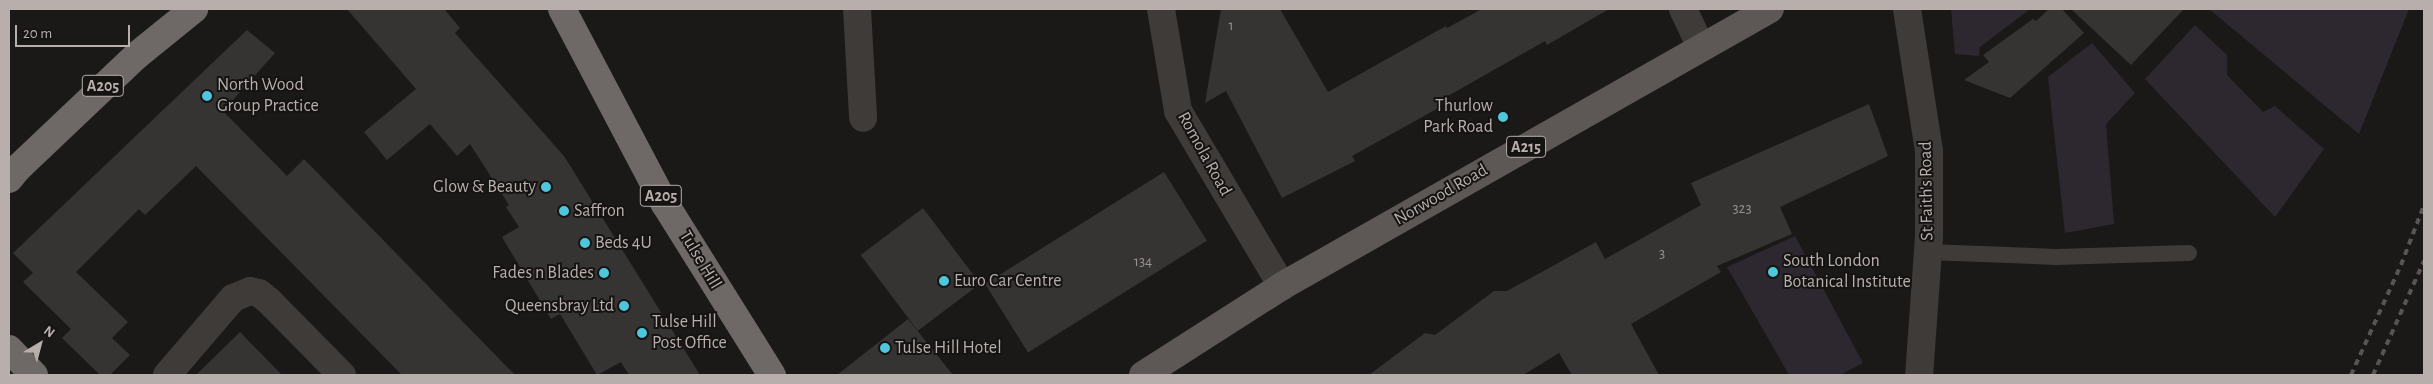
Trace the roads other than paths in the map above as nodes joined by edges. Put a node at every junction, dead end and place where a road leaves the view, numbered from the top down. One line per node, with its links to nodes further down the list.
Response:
1 (194, 9): 10 (highway, A205)
2 (562, 9): 18 (highway, Tulse Hill / A205)
3 (857, 9): 9 (street)
4 (1161, 9): 13 (street, Romola Road)
5 (1683, 9): 8 (street)
6 (1770, 9): 8 (main road, Norwood Road / A215)
7 (1907, 9): 11 (street, St Faith's Road)
8 (1701, 47): 13 (main road, Norwood Road / A215)
9 (863, 118)
10 (11, 174)
11 (1928, 252): 12 (lane); 20 (street, St Faith's Road)
12 (2189, 253)
13 (1282, 286): 19 (main road, Norwood Road / A215)
14 (9, 349): 15 (highway)
15 (34, 375)
16 (167, 375): 17 (street)
17 (342, 375)
18 (772, 375)
19 (1143, 375)
20 (1919, 375)

